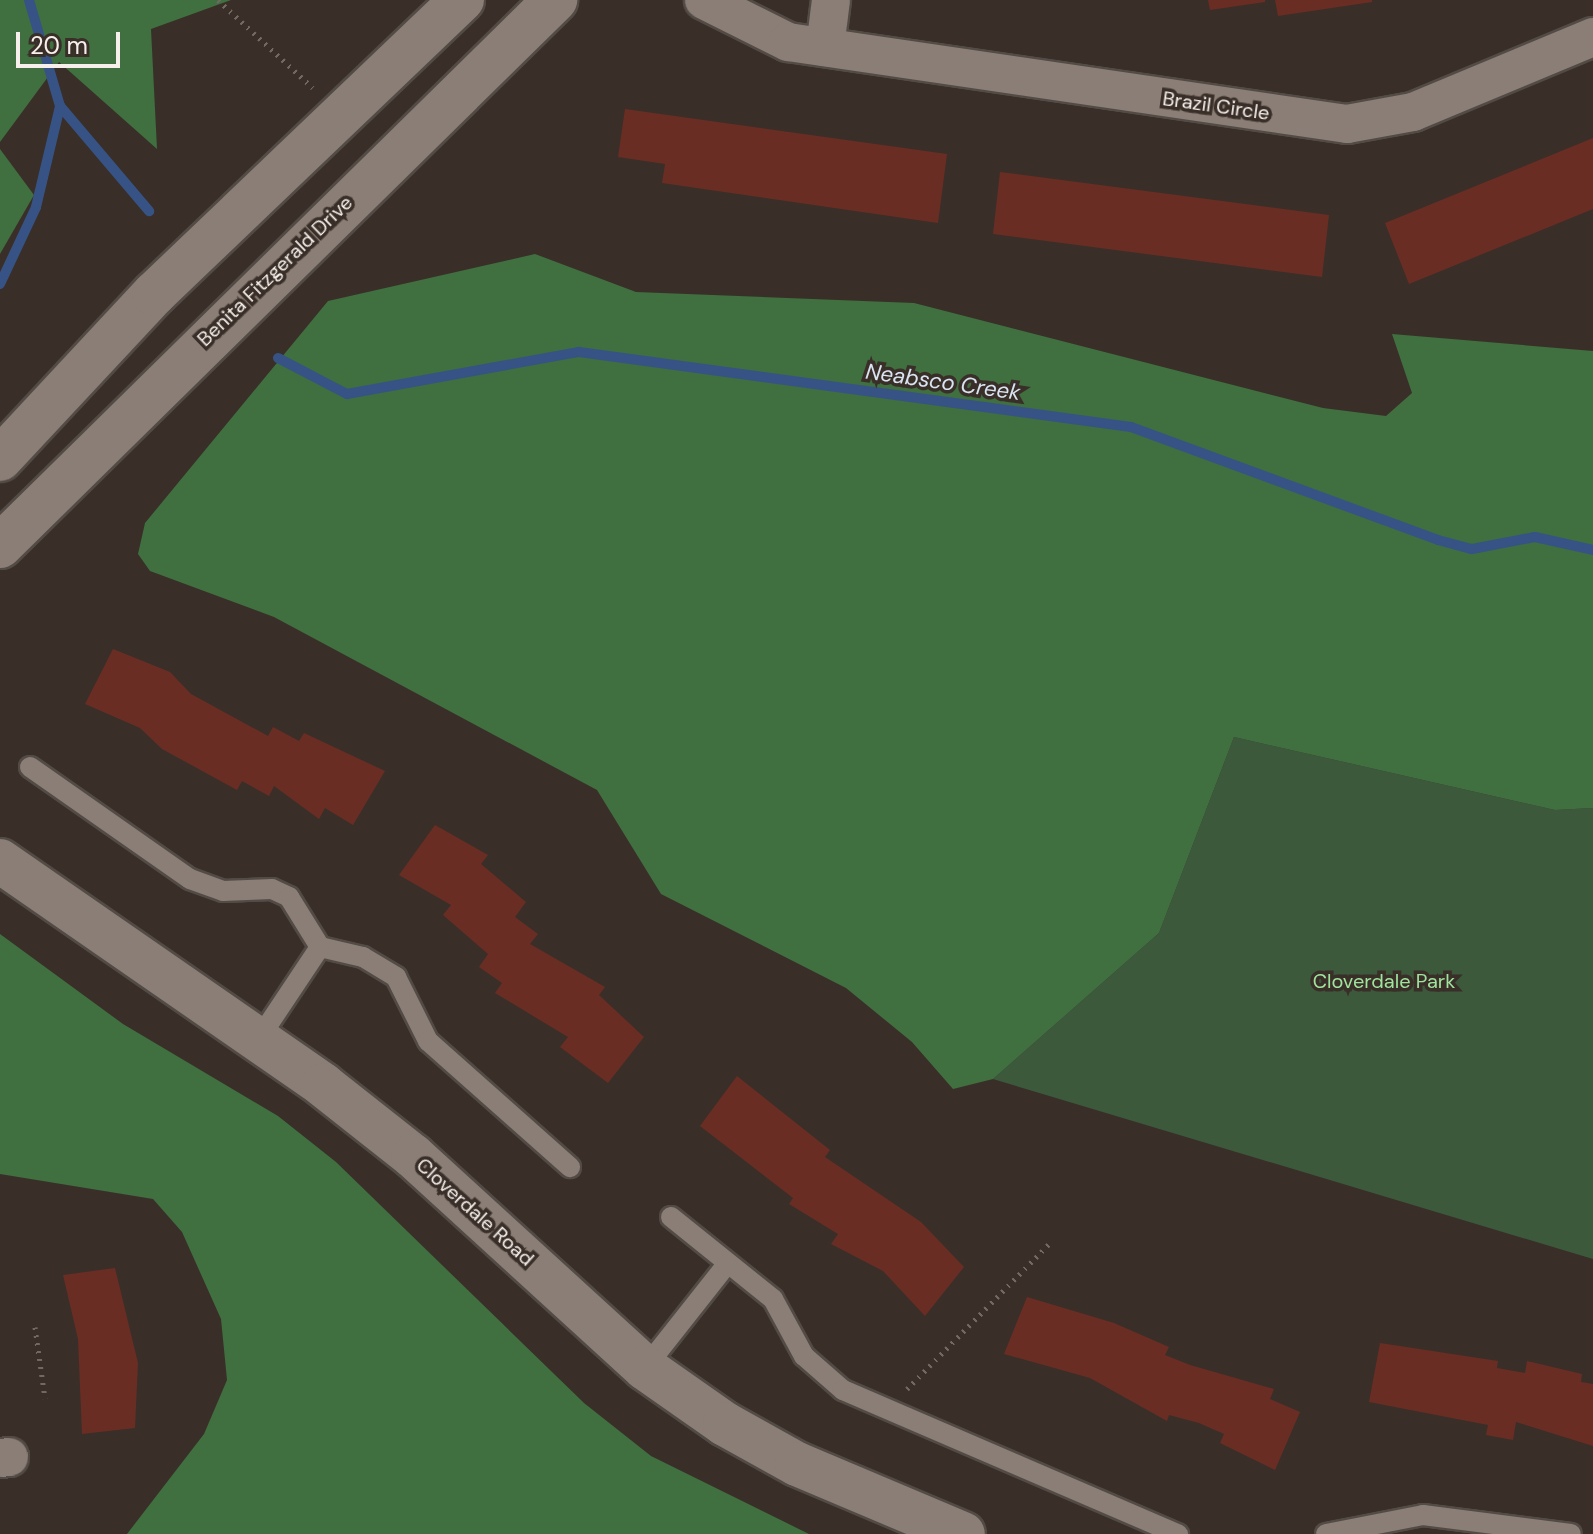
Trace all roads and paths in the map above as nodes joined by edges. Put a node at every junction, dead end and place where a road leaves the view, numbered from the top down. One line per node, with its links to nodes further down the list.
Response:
1 (218, 0): 8 (path)
2 (462, 0): 8 (main road)
3 (555, 0): 10 (main road, Benita Fitzgerald Drive)
4 (704, 0): 7 (street, Brazil Circle)
5 (831, 0): 7 (street)
6 (1593, 37): 7 (street, Brazil Circle)
7 (825, 47)
8 (343, 116): 9 (main road)
9 (0, 459)
10 (0, 546)
11 (30, 767): 13 (lane)
12 (0, 861): 14 (main road, Cloverdale Road)
13 (320, 947): 14 (lane); 15 (lane)
14 (258, 1040): 20 (main road, Cloverdale Road)
15 (570, 1167)
16 (671, 1217): 18 (lane)
17 (1052, 1241): 22 (path)
18 (727, 1264): 20 (lane); 22 (lane)
19 (35, 1327): 21 (path)
20 (645, 1368): 24 (main road, Cloverdale Road)
21 (45, 1398)
22 (888, 1409): 25 (lane)
23 (1475, 1528): 26 (lane); 27 (lane)
24 (963, 1534)
25 (1178, 1534)
26 (1326, 1534)
27 (1571, 1534)

